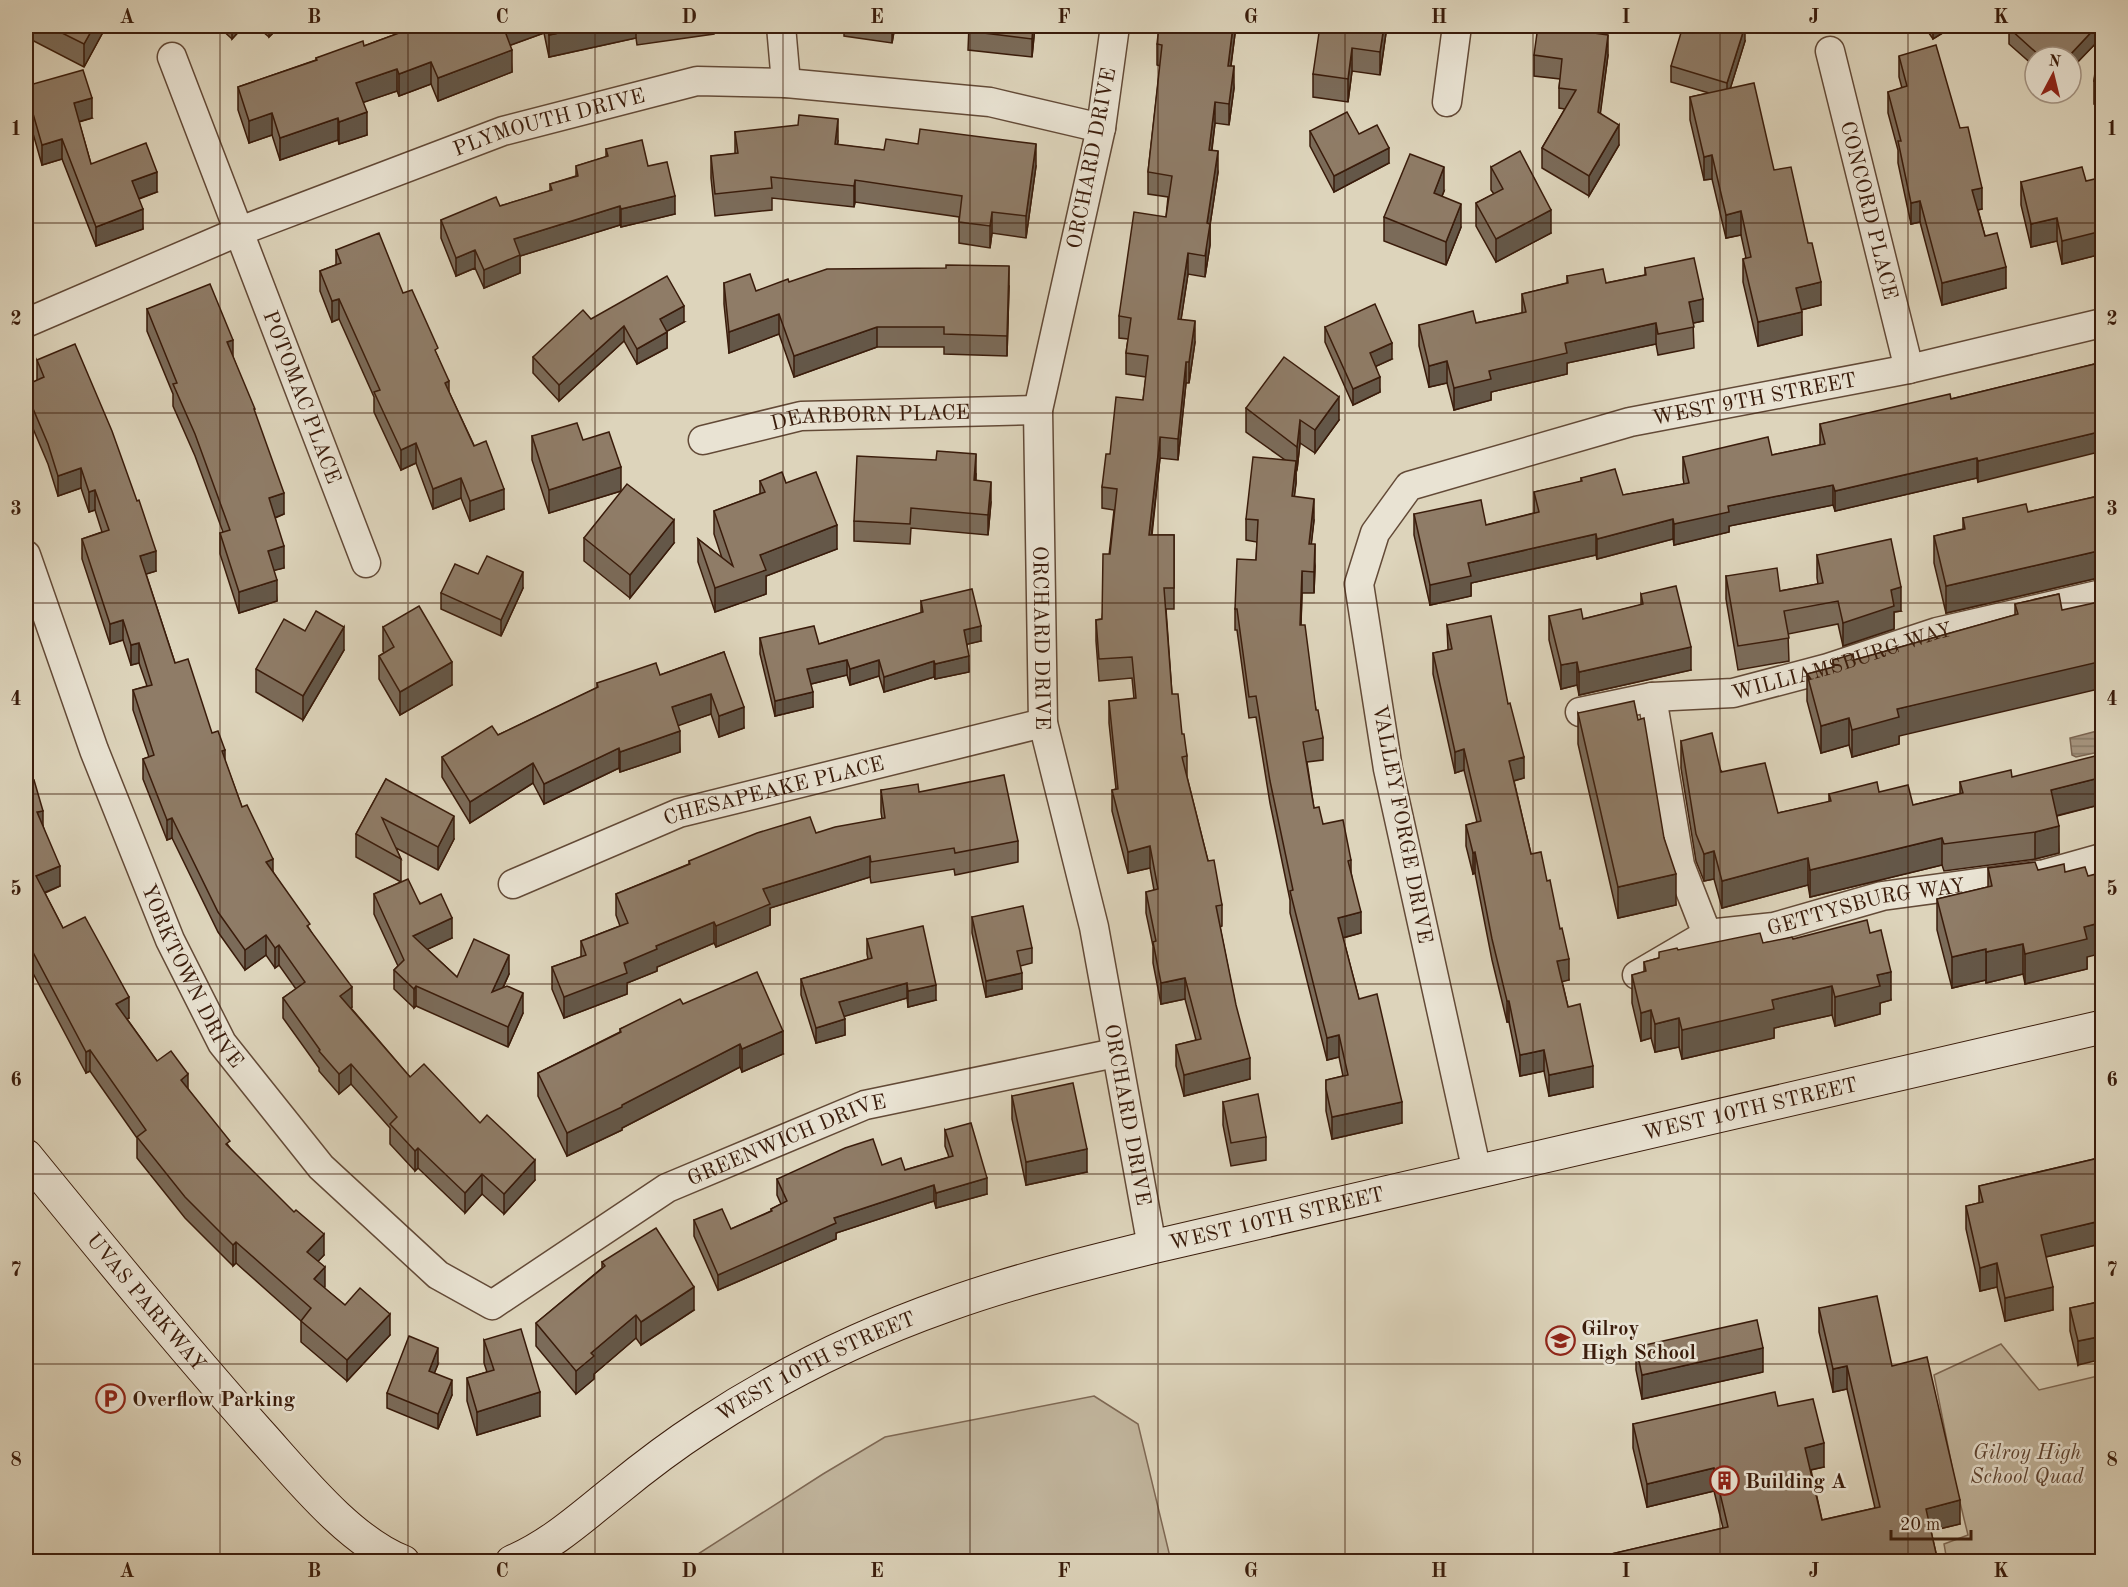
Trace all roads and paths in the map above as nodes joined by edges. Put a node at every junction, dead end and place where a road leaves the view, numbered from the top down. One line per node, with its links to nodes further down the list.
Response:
1 (781, 26): 6 (street)
2 (1115, 26): 8 (street, ORCHARD DRIVE)
3 (1457, 26): 7 (street)
4 (1830, 51): 12 (street, CONCORD PLACE)
5 (172, 57): 9 (street, POTOMAC PLACE)
6 (786, 83): 8 (street, PLYMOUTH DRIVE); 9 (street, PLYMOUTH DRIVE)
7 (1447, 102)
8 (1101, 128): 13 (street, ORCHARD DRIVE)
9 (240, 231): 10 (street, PLYMOUTH DRIVE); 17 (street, POTOMAC PLACE)
10 (26, 323)
11 (2103, 324): 12 (street, WEST 9TH STREET)
12 (1909, 369): 15 (street, WEST 9TH STREET)
13 (1038, 411): 14 (street, DEARBORN PLACE); 21 (street, ORCHARD DRIVE)
14 (703, 440)
15 (1409, 486): 29 (street, VALLEY FORGE DRIVE)
16 (26, 555): 31 (street, YORKTOWN DRIVE)
17 (366, 563)
18 (2103, 594): 19 (street, WILLIAMSBURG WAY)
19 (1652, 697): 20 (street, WILLIAMSBURG WAY); 24 (street)
20 (1580, 712)
21 (1043, 723): 23 (street, CHESAPEAKE PLACE); 27 (street, ORCHARD DRIVE)
22 (2103, 858): 24 (street, GETTYSBURG WAY)
23 (513, 884)
24 (1707, 934): 25 (street, GETTYSBURG WAY)
25 (1637, 975)
26 (2103, 1027): 29 (street, WEST 10TH STREET)
27 (1116, 1053): 30 (street, ORCHARD DRIVE); 31 (street, GREENWICH DRIVE)
28 (26, 1156): 32 (street, UVAS PARKWAY)
29 (1477, 1172): 30 (street, WEST 10TH STREET)
30 (1152, 1247): 33 (street, WEST 10TH STREET)
31 (492, 1305)
32 (404, 1562)
33 (512, 1562)

